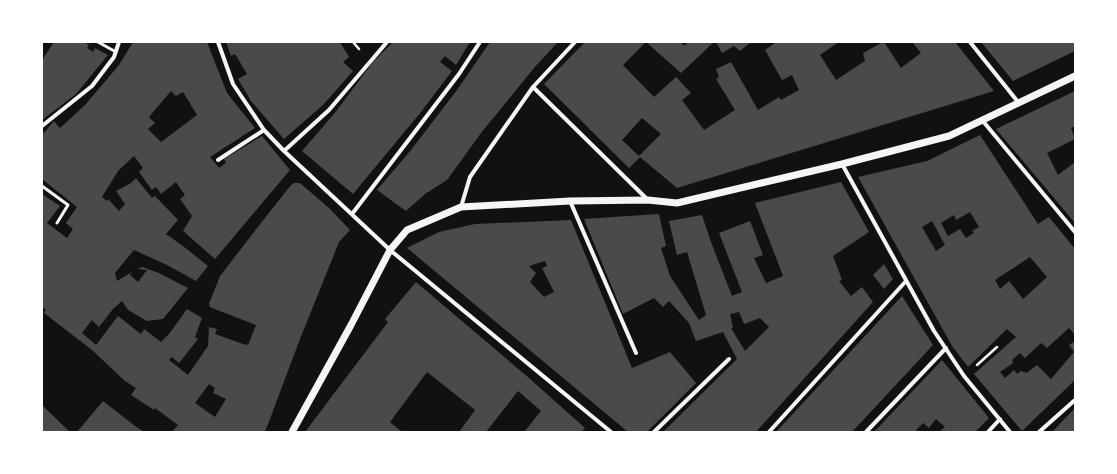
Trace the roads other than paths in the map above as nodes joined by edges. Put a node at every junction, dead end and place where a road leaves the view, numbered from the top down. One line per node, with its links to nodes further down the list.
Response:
1 (98, 42): 8 (lane)
2 (119, 42): 8 (street)
3 (218, 42): 14 (street)
4 (387, 42): 15 (street)
5 (480, 42): 22 (street)
6 (575, 42): 10 (street)
7 (970, 42): 11 (street)
8 (116, 52): 13 (street)
9 (1075, 76): 11 (street)
10 (533, 87): 19 (street); 21 (street)
11 (1018, 102): 12 (street)
12 (982, 120): 17 (street); 24 (street)
13 (42, 126)
14 (264, 130): 15 (street); 16 (street)
15 (284, 151): 22 (street)
16 (218, 160)
17 (842, 164): 19 (street); 26 (street)
18 (42, 186): 23 (lane)
19 (648, 200): 20 (street)
20 (570, 201): 21 (street); 28 (street)
21 (461, 207): 25 (street)
22 (352, 214): 25 (street)
23 (57, 223)
24 (1075, 232)
25 (390, 250): 32 (street); 33 (street)
26 (906, 281): 27 (street); 35 (street)
27 (946, 348): 31 (street); 36 (street)
28 (636, 353)
29 (729, 359): 34 (street)
30 (1075, 400): 39 (street)
31 (1000, 419): 37 (street); 38 (street)
32 (292, 432)
33 (610, 432)
34 (654, 432)
35 (768, 432)
36 (866, 432)
37 (988, 432)
38 (1010, 432)
39 (1040, 432)

